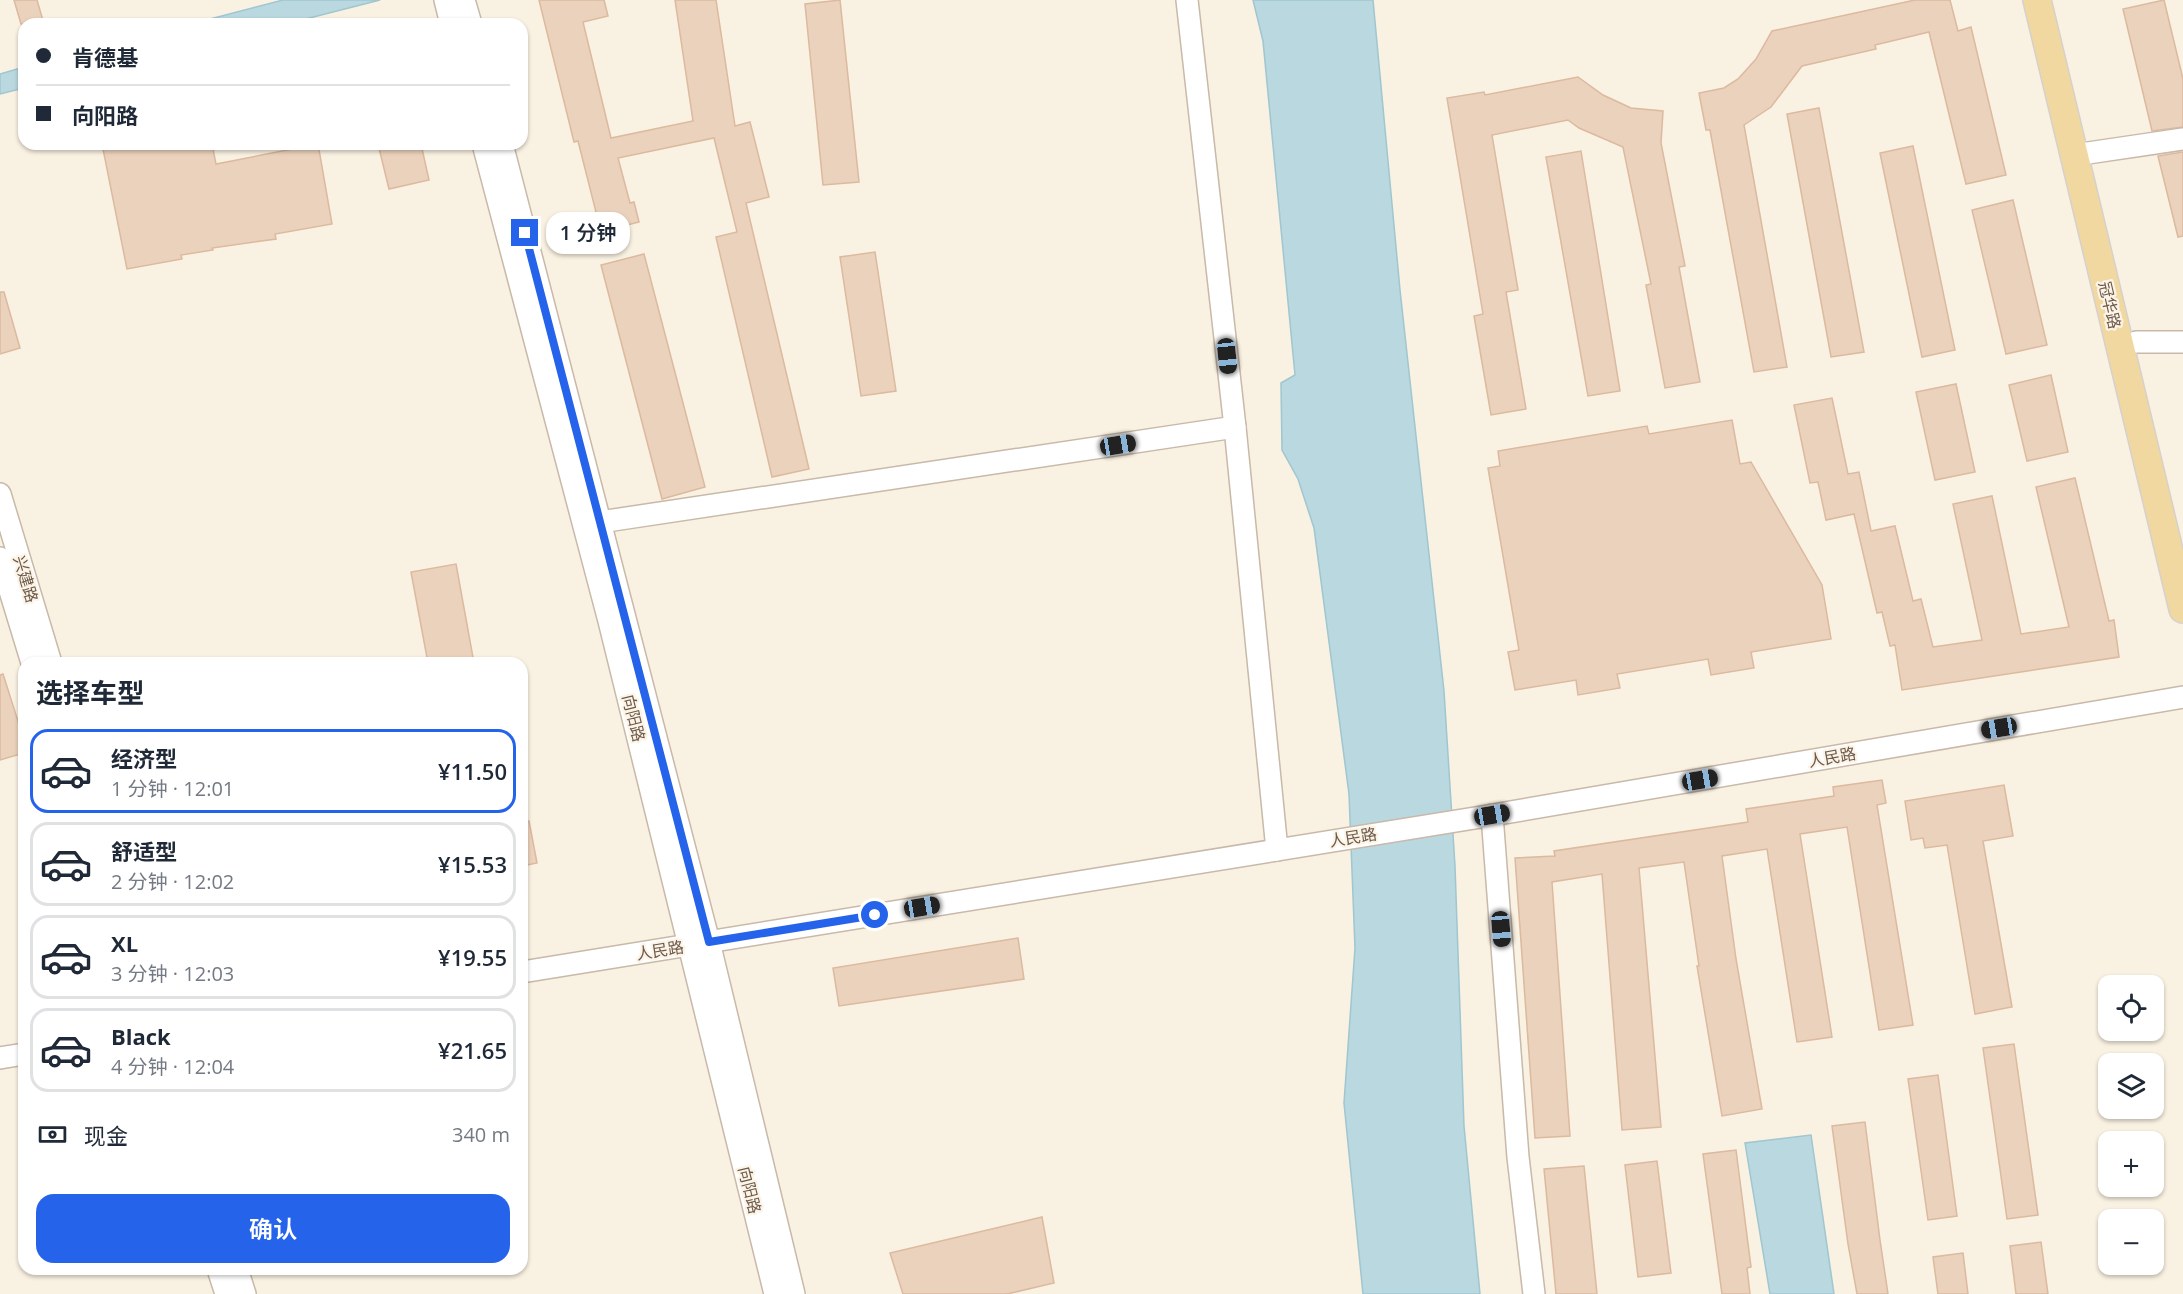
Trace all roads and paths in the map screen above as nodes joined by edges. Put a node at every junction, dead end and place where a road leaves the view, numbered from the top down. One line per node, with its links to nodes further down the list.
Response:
1 (445, 0): 6 (street)
2 (464, 0): 7 (street)
3 (1187, 0): 14 (street)
4 (2037, 0): 19 (main road, 冠华路)
5 (2052, 0): 11 (main road, 冠华路)
6 (450, 18)
7 (469, 18)
8 (2183, 139): 11 (street)
9 (485, 150): 25 (street, 向阳路)
10 (504, 150): 16 (street, 向阳路)
11 (2088, 153): 12 (main road, 冠华路)
12 (2136, 342): 13 (street); 17 (main road, 冠华路)
13 (2183, 342)
14 (1235, 427): 16 (street); 24 (street)
15 (0, 494): 21 (street, 兴建路)
16 (600, 522): 25 (street, 向阳路)
17 (2183, 535)
18 (0, 558): 20 (street, 兴建路)
19 (2183, 609)
20 (30, 657)
21 (49, 657)
22 (2183, 697): 23 (street, 人民路)
23 (1492, 815): 24 (street, 人民路); 35 (street)
24 (1277, 850): 25 (street, 人民路)
25 (700, 943): 26 (street, 人民路); 33 (street, 向阳路); 34 (street, 向阳路)
26 (528, 971)
27 (18, 1055): 28 (street)
28 (0, 1058)
29 (220, 1275): 31 (street)
30 (239, 1275): 32 (street)
31 (226, 1294)
32 (245, 1294)
33 (775, 1294)
34 (794, 1294)
35 (1534, 1294)

